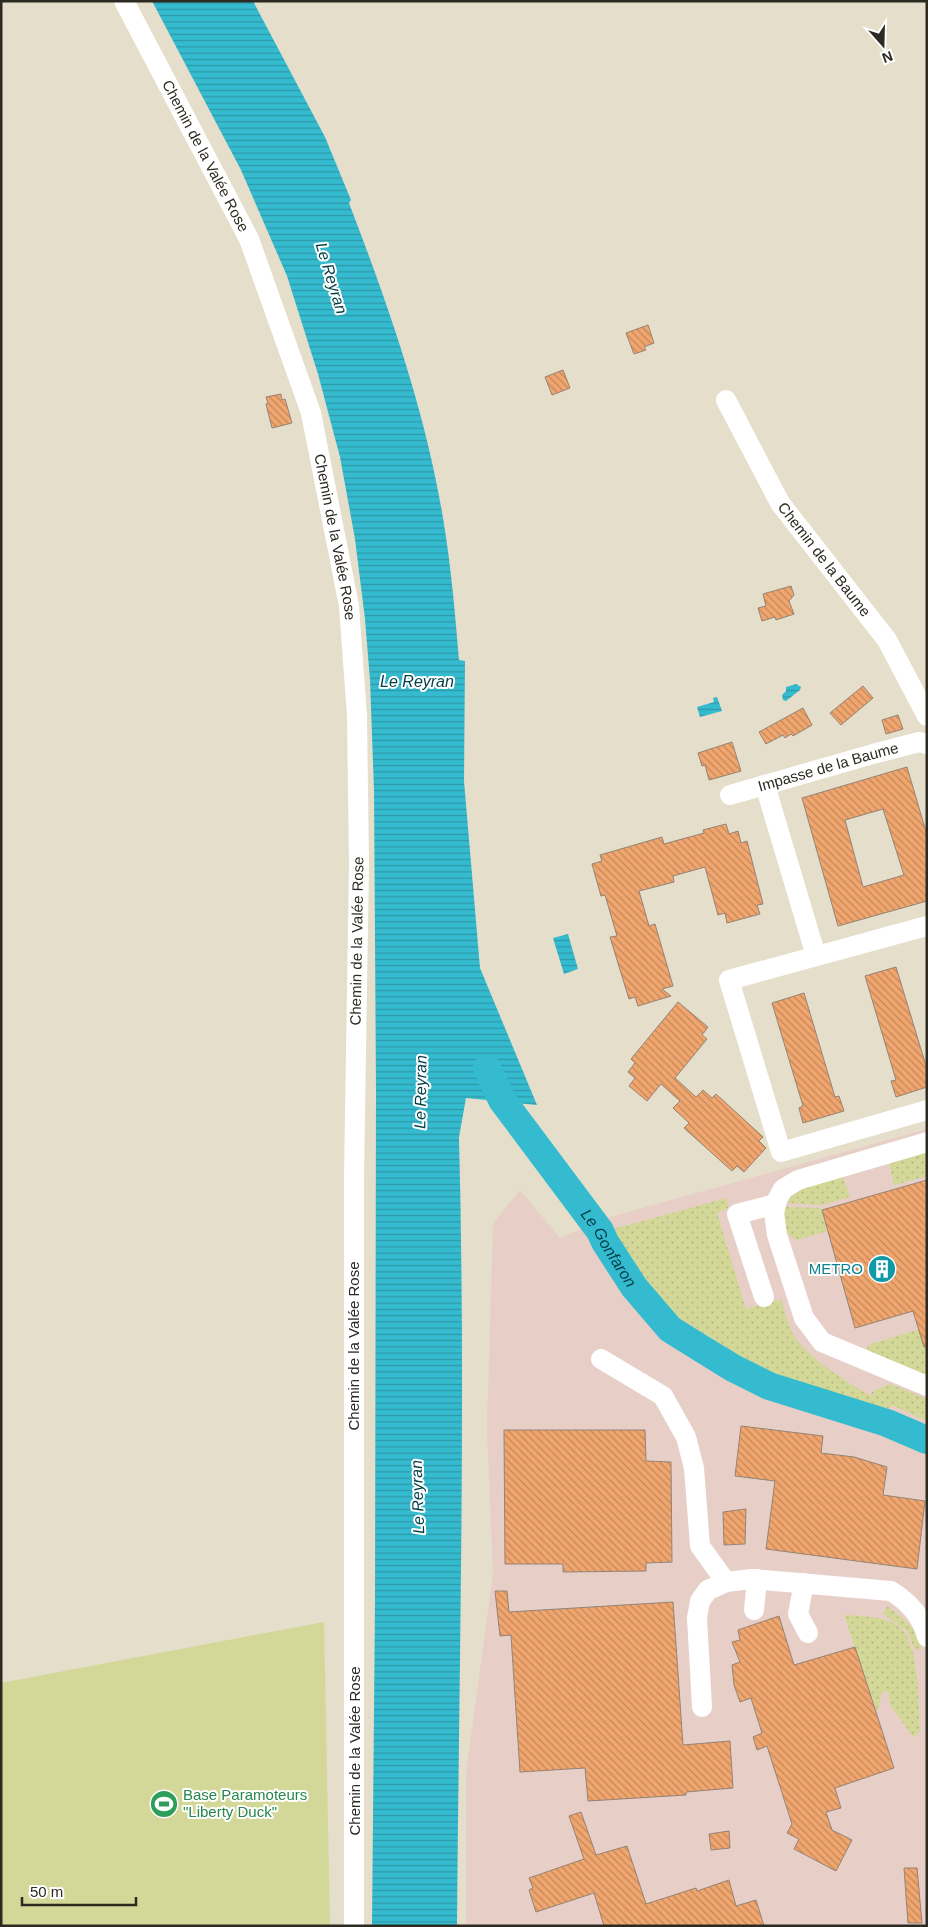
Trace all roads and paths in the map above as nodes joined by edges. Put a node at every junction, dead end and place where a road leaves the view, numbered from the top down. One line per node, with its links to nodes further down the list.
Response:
1 (124, 1): 22 (street, Chemin de la Valée Rose)
2 (726, 400): 3 (street, Chemin de la Baume)
3 (927, 716)
4 (927, 744): 5 (street, Impasse de la Baume)
5 (765, 785): 6 (street, Impasse de la Baume); 8 (street)
6 (730, 795)
7 (927, 926): 8 (street)
8 (816, 956): 9 (street)
9 (927, 1110)
10 (927, 1142): 11 (street)
11 (776, 1204): 12 (street); 14 (street)
12 (764, 1297)
13 (601, 1359): 16 (street)
14 (927, 1386)
15 (757, 1580): 16 (street); 17 (street); 18 (street)
16 (726, 1582): 21 (street)
17 (804, 1583): 19 (street); 20 (street)
18 (754, 1610)
19 (808, 1633)
20 (927, 1637)
21 (702, 1707)
22 (354, 1926)

